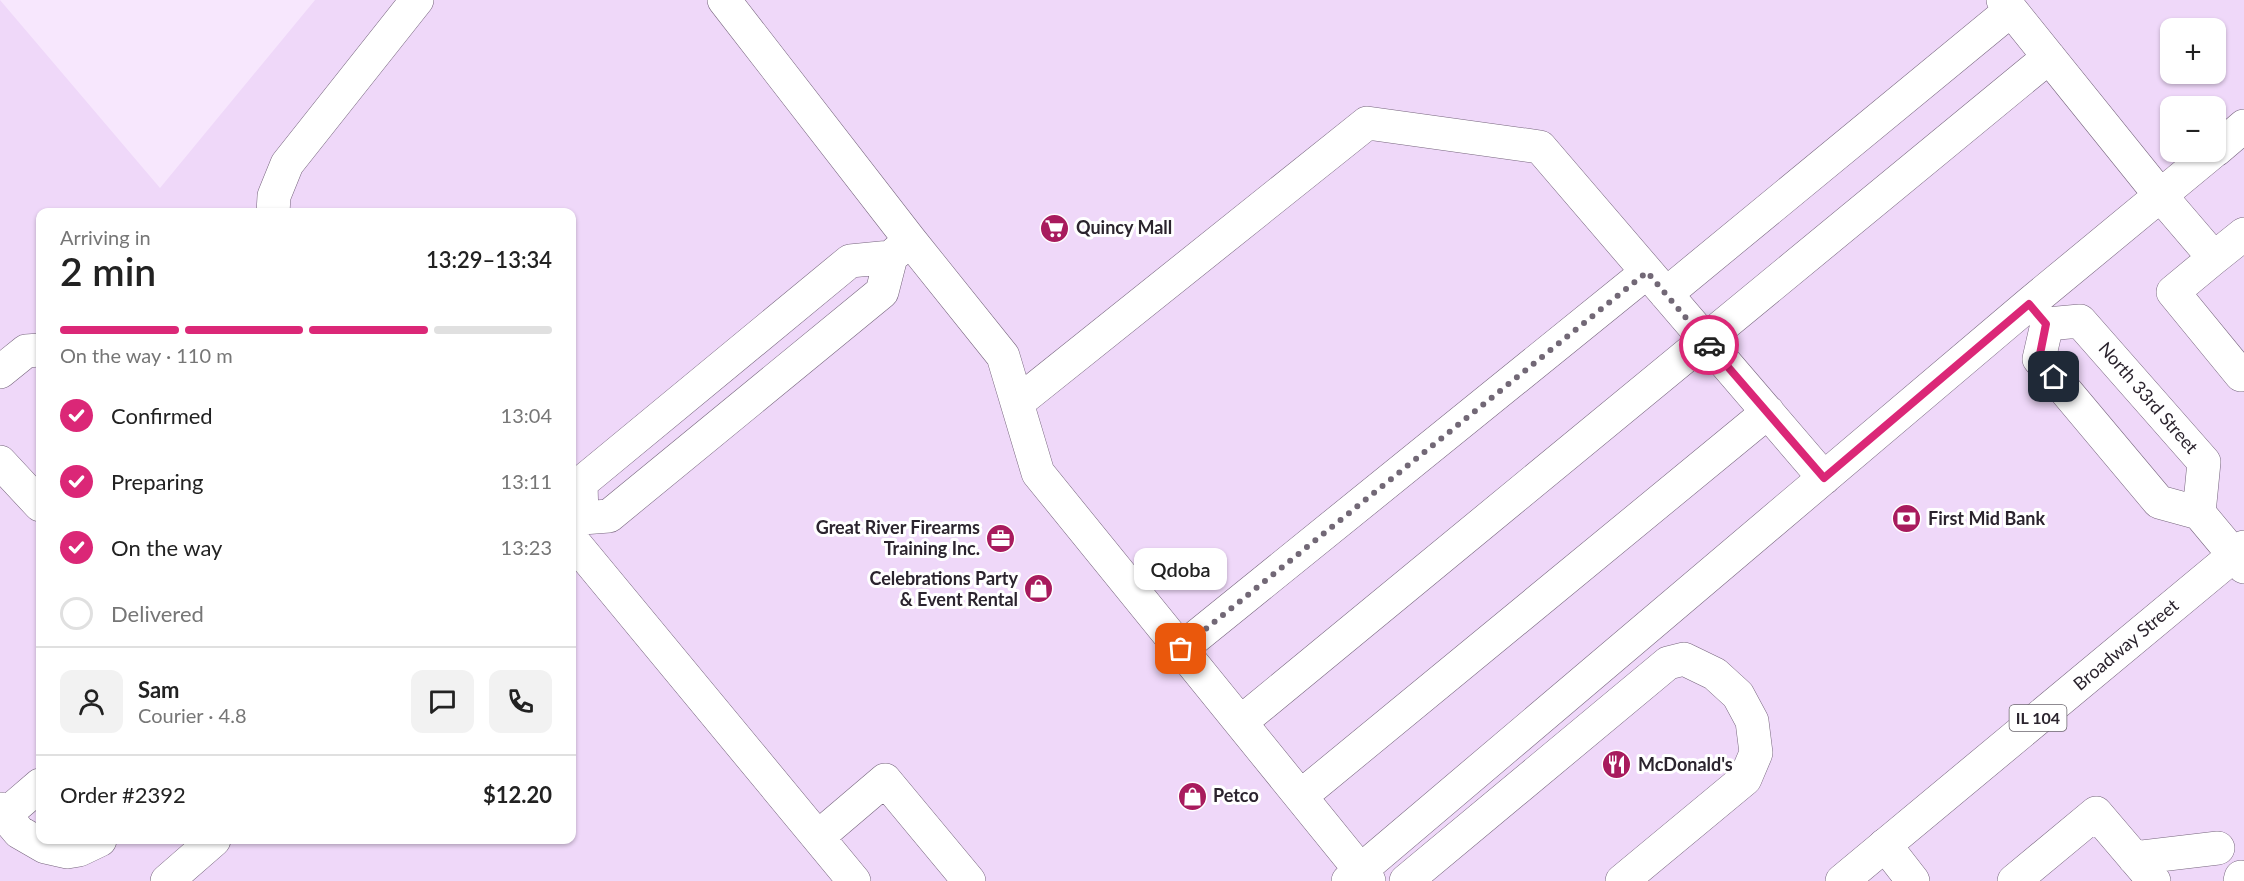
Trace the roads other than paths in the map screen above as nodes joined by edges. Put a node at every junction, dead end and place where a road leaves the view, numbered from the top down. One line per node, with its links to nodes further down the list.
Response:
1 (417, 0): 9 (street)
2 (724, 0): 11 (street)
3 (2007, 5): 4 (street); 13 (street)
4 (2049, 57): 8 (street); 15 (street)
5 (2244, 126): 6 (street)
6 (2226, 141)
7 (2200, 162): 8 (street)
8 (2160, 195): 12 (street); 14 (street)
9 (273, 208)
10 (2244, 234): 12 (street)
11 (901, 249): 19 (street); 25 (street); 26 (street)
12 (2214, 258): 18 (street)
13 (1656, 283): 15 (street); 19 (street); 29 (street)
14 (2038, 314): 22 (street); 24 (street); 24 (street, North 33rd Street)
15 (1704, 339): 20 (street); 30 (street)
16 (36, 350): 17 (street)
17 (0, 372)
18 (2244, 372)
19 (1017, 403): 29 (street)
20 (1768, 412): 22 (street); 32 (street)
21 (0, 462): 23 (street)
22 (1824, 478): 42 (street)
23 (36, 501)
24 (2199, 513): 28 (street)
25 (576, 521)
26 (576, 529)
27 (576, 530): 34 (street)
28 (2241, 556): 39 (street, Broadway Street / IL 104)
29 (1181, 649): 30 (street)
30 (1241, 722): 32 (street)
31 (36, 788): 33 (street)
32 (1300, 796): 42 (street)
33 (2, 812): 35 (street)
34 (818, 837): 44 (street); 45 (street)
35 (36, 842)
36 (40, 844): 37 (street)
37 (92, 844)
38 (209, 844): 43 (street)
39 (1885, 845): 48 (street, Broadway Street / IL 104); 49 (street)
40 (2218, 848): 41 (street)
41 (2144, 869): 50 (street)
42 (1360, 877)
43 (167, 881)
44 (854, 881)
45 (969, 881)
46 (1406, 881): 47 (street)
47 (1622, 881)
48 (1842, 881)
49 (1913, 881)
50 (2014, 881)

